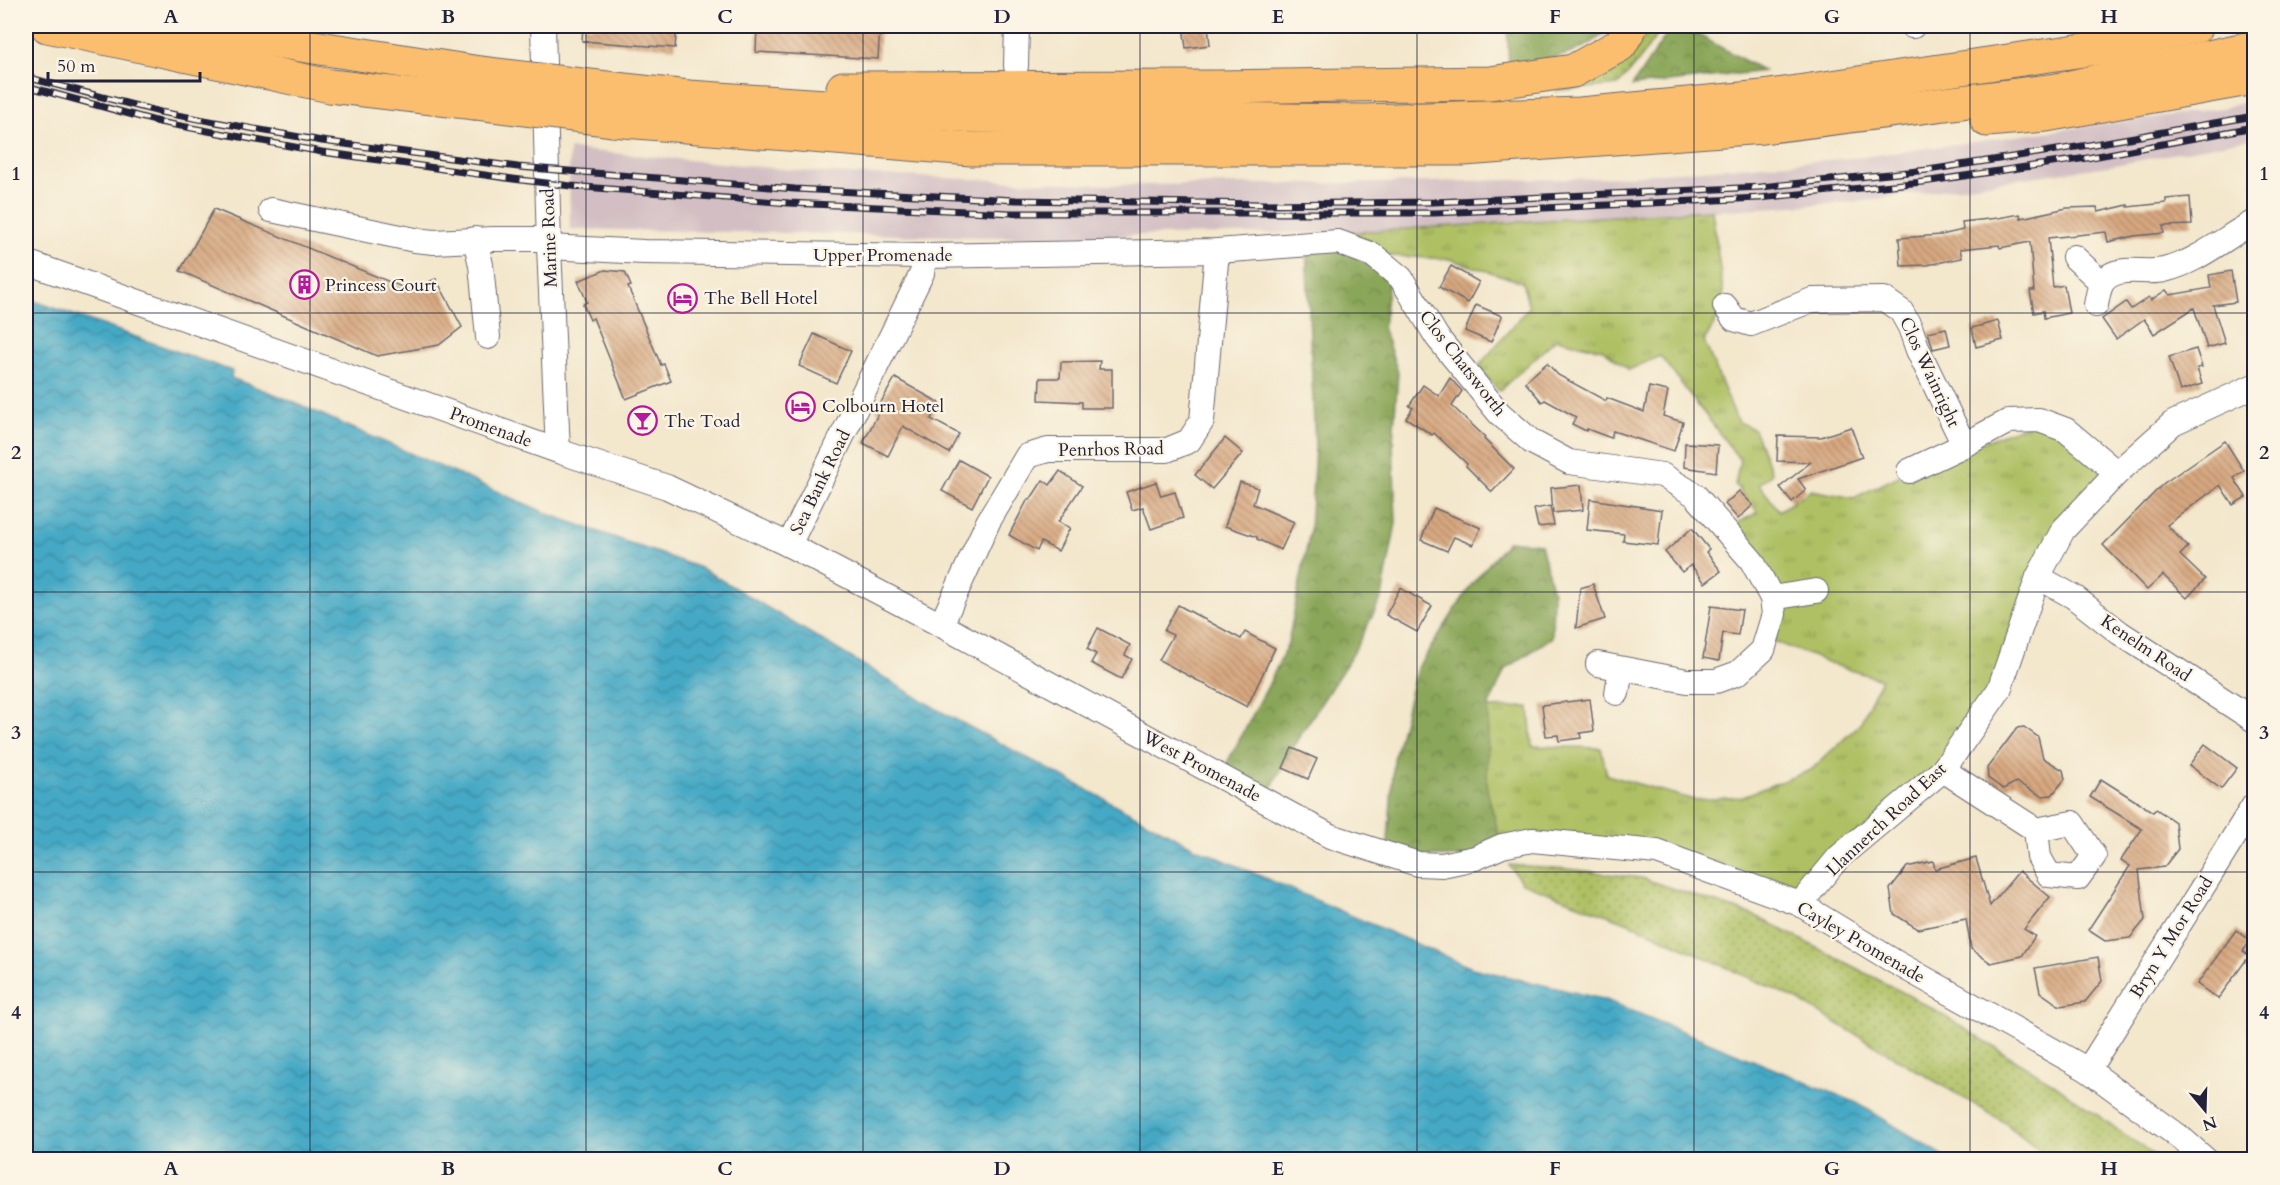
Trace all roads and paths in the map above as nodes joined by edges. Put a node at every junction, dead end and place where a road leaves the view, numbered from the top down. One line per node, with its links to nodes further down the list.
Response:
1 (47, 26): 10 (highway)
2 (178, 26): 10 (highway)
3 (543, 26): 17 (street, Marine Road)
4 (1017, 26): 8 (street)
5 (1631, 26): 11 (highway)
6 (2197, 26): 11 (highway)
7 (2254, 47): 13 (highway)
8 (1016, 66)
9 (2254, 78): 13 (highway)
10 (477, 88): 12 (highway, bridge)
11 (689, 97): 12 (highway)
12 (613, 104): 13 (highway)
13 (1464, 149)
14 (271, 210): 16 (street, Upper Promenade)
15 (2254, 222): 20 (street)
16 (475, 239): 17 (street, Upper Promenade); 23 (street)
17 (549, 243): 19 (street, Upper Promenade); 26 (street, Marine Road)
18 (1217, 251): 19 (street, Upper Promenade); 32 (street, Clos Chatsworth); 33 (street, Penrhos Road)
19 (925, 256): 29 (street, Sea Bank Road)
20 (2074, 257)
21 (26, 262): 26 (street, Promenade)
22 (1725, 306): 25 (street, Clos Wainright)
23 (488, 337)
24 (2254, 386): 28 (street, Llannerch Road East)
25 (1964, 445): 27 (street, Clos Wainright); 28 (street, Clos Wainright)
26 (558, 451): 29 (street, Promenade)
27 (1909, 471)
28 (2117, 473): 30 (street, Llannerch Road East)
29 (789, 544): 33 (street, Promenade)
30 (2038, 577): 35 (street, Kenelm Road); 36 (street, Llannerch Road East)
31 (1816, 591): 32 (street)
32 (1772, 598): 34 (street)
33 (941, 625): 39 (street, West Promenade)
34 (1617, 693)
35 (2254, 720)
36 (1943, 770): 38 (street); 40 (street, Llannerch Road East)
37 (2254, 805): 41 (street, Bryn Y Mor Road)
38 (2036, 830)
39 (1475, 858): 40 (street, Cayley Promenade)
40 (1800, 904): 41 (street, Cayley Promenade)
41 (2088, 1070): 42 (street, Cayley Promenade)
42 (2206, 1160)

